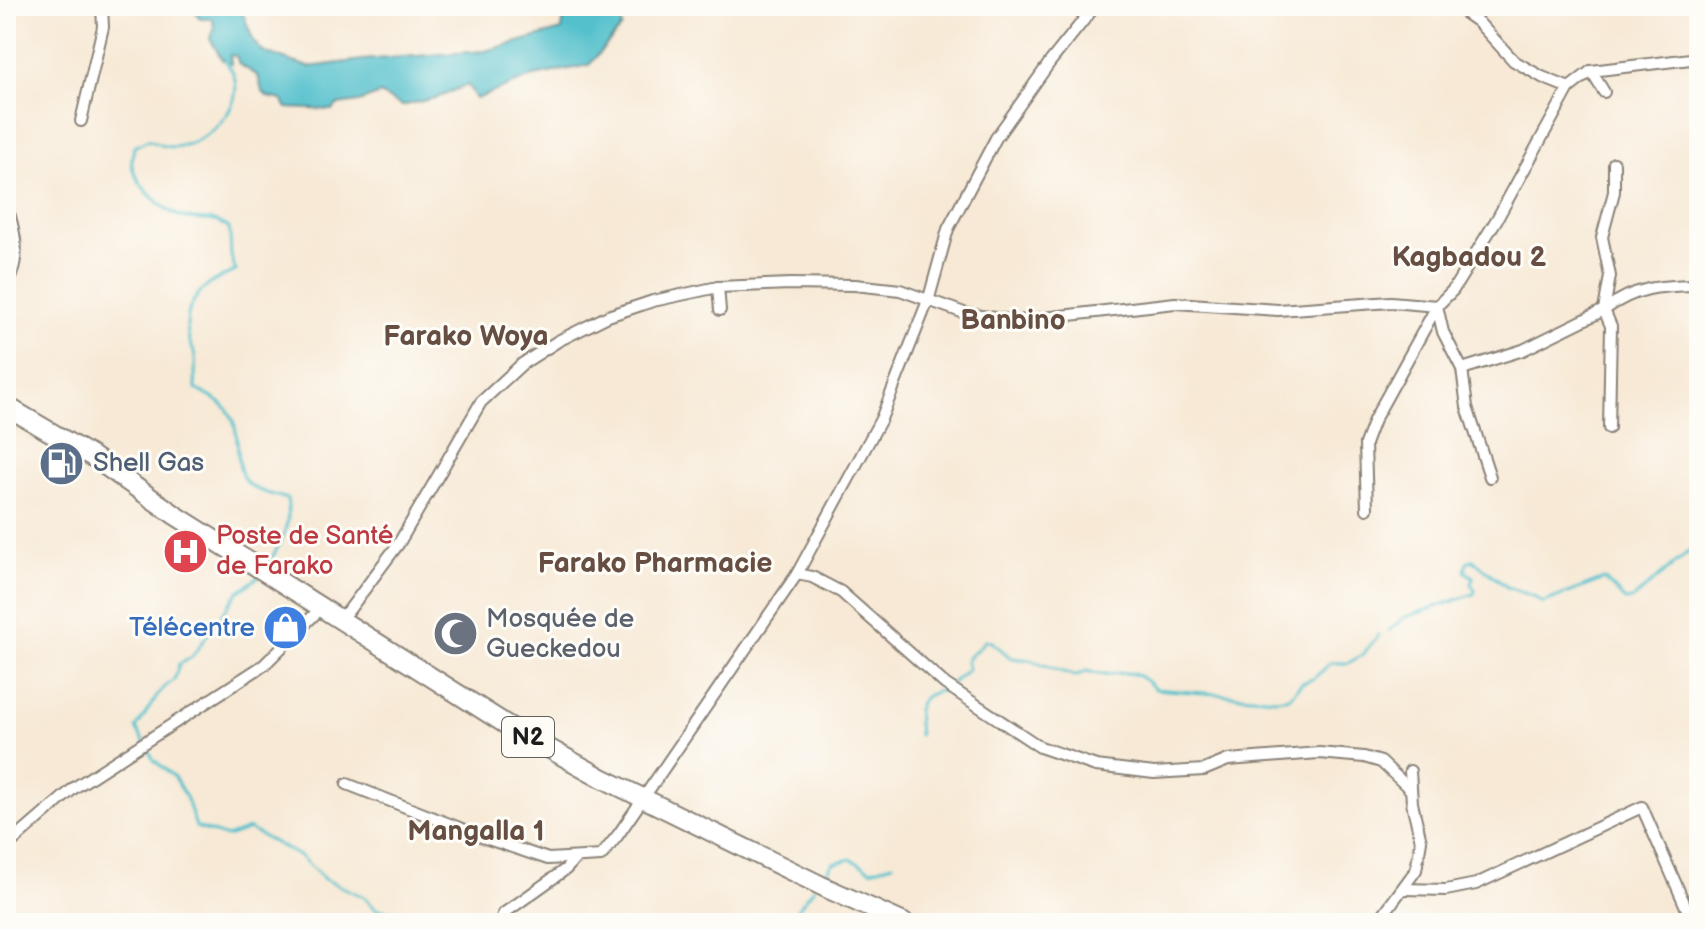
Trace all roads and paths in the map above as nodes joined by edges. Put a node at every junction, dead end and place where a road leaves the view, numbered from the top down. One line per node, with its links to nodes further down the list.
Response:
1 (102, 6): 8 (street)
2 (1095, 6): 14 (street)
3 (1455, 6): 6 (street)
4 (1699, 58): 5 (street)
5 (1591, 71): 6 (street); 7 (street)
6 (1569, 88): 15 (street)
7 (1604, 92)
8 (81, 121)
9 (1614, 163): 17 (street)
10 (6, 217): 11 (highway)
11 (6, 277)
12 (1699, 285): 17 (street)
13 (718, 287): 14 (street); 16 (street); 24 (street)
14 (929, 298): 15 (street); 23 (street)
15 (1437, 306): 18 (street); 22 (street)
16 (720, 310)
17 (1604, 310): 18 (street); 20 (street)
18 (1462, 369): 21 (street)
19 (6, 406): 24 (highway, N2)
20 (1609, 428)
21 (1490, 477)
22 (1367, 509)
23 (797, 574): 27 (street); 28 (street)
24 (329, 613): 28 (highway, N2); 29 (street)
25 (1410, 771): 27 (street)
26 (347, 784): 30 (street)
27 (1411, 790): 31 (street)
28 (643, 797): 30 (street); 33 (highway, N2)
29 (6, 847)
30 (575, 859): 32 (street)
31 (1404, 889): 34 (street); 35 (street)
32 (501, 923)
33 (904, 923)
34 (1377, 923)
35 (1693, 923)

